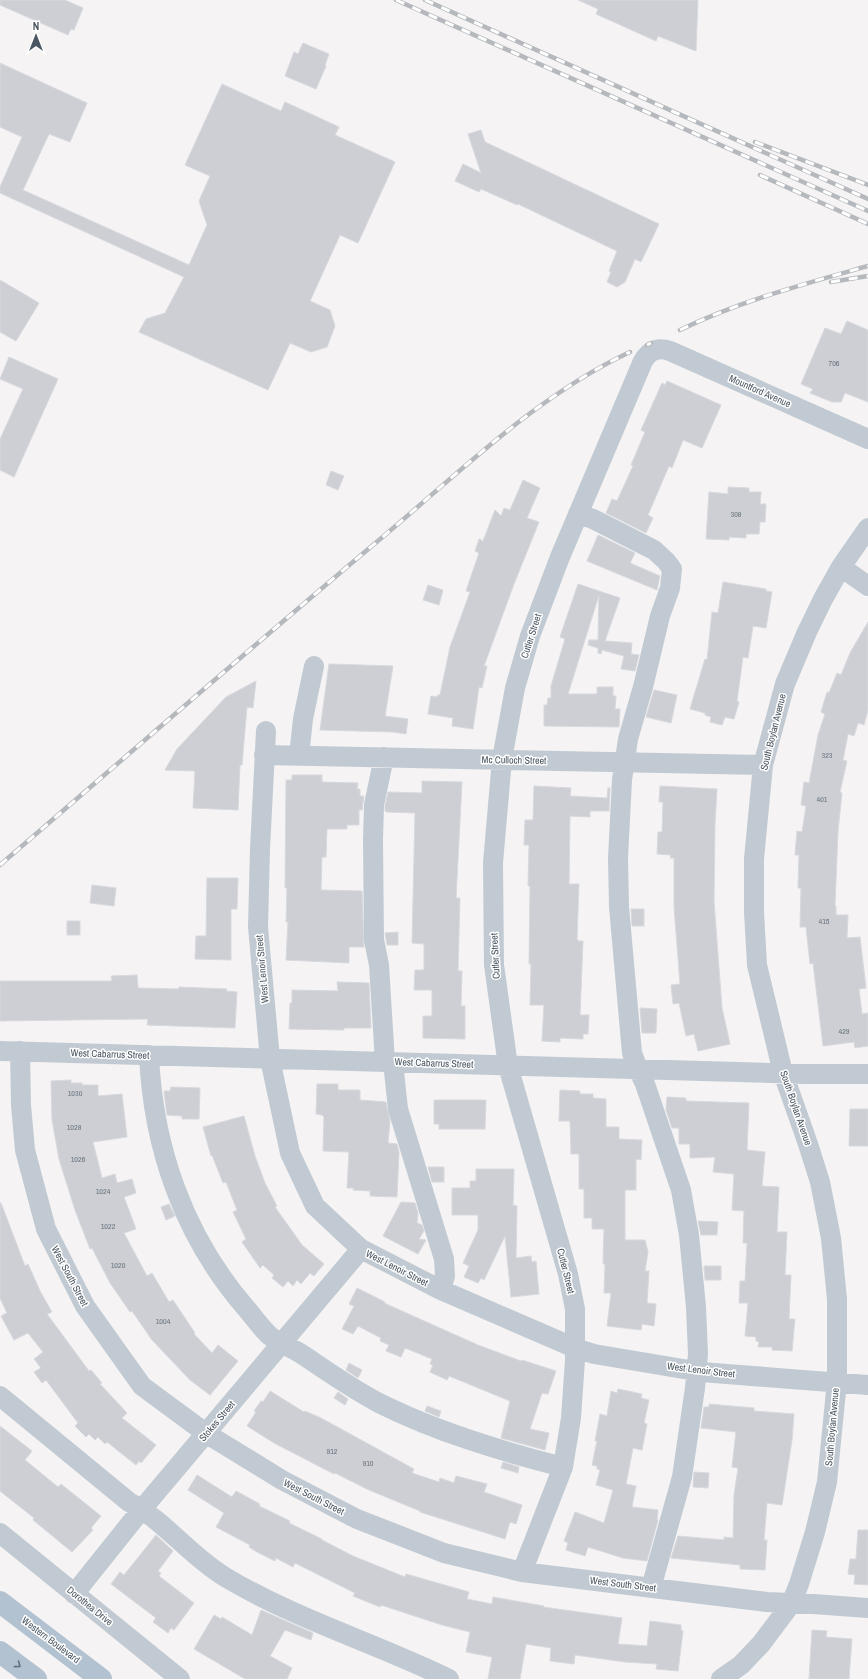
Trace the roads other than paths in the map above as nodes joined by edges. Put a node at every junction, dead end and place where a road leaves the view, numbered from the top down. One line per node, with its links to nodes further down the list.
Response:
1 (652, 351): 2 (street, Mountford Avenue); 3 (street, Cutler Street)
2 (868, 439)
3 (578, 514): 12 (street, Cutler Street); 13 (street)
4 (868, 528): 5 (street, South Boylan Avenue)
5 (841, 567): 6 (street); 14 (street, South Boylan Avenue)
6 (868, 586)
7 (314, 666): 10 (street)
8 (266, 730): 9 (street, West Lenoir Street)
9 (264, 755): 10 (street, Mc Culloch Street); 18 (street, West Lenoir Street)
10 (299, 756): 11 (street, Mc Culloch Street)
11 (384, 757): 12 (street, Mc Culloch Street); 19 (street)
12 (502, 759): 13 (street, Mc Culloch Street); 20 (street, Cutler Street)
13 (625, 762): 14 (street, Mc Culloch Street); 21 (street)
14 (763, 765): 22 (street, South Boylan Avenue)
15 (0, 1051): 16 (street, West Cabarrus Street)
16 (20, 1051): 17 (street, West Cabarrus Street); 32 (street, West South Street)
17 (149, 1055): 18 (street, West Cabarrus Street); 26 (street)
18 (270, 1059): 19 (street, West Cabarrus Street); 24 (street, West Lenoir Street)
19 (389, 1062): 20 (street, West Cabarrus Street); 25 (street)
20 (508, 1066): 21 (street, West Cabarrus Street); 27 (street, Cutler Street)
21 (638, 1069): 22 (street, West Cabarrus Street); 28 (street)
22 (783, 1073): 23 (street, West Cabarrus Street); 29 (street, South Boylan Avenue)
23 (868, 1074)
24 (361, 1249): 25 (street, West Lenoir Street); 26 (street, Stokes Street)
25 (441, 1290): 27 (street, West Lenoir Street)
26 (281, 1343): 32 (street, Stokes Street); 33 (street)
27 (575, 1348): 28 (street, West Lenoir Street); 33 (street, Cutler Street)
28 (696, 1371): 29 (street, West Lenoir Street); 37 (street)
29 (837, 1382): 30 (street, West Lenoir Street); 40 (street, South Boylan Avenue)
30 (868, 1385)
31 (0, 1396): 34 (street)
32 (207, 1434): 34 (street, Stokes Street); 36 (street, West South Street)
33 (563, 1467): 36 (street, Cutler Street)
34 (142, 1509): 38 (street, Stokes Street); 46 (street)
35 (0, 1532): 38 (street, Dorothea Drive)
36 (522, 1572): 37 (street, West South Street)
37 (651, 1588): 40 (street, West South Street)
38 (74, 1594): 45 (street, Dorothea Drive)
39 (0, 1602): 44 (main road, Western Boulevard)
40 (791, 1604): 41 (street, West South Street); 47 (street, South Boylan Avenue)
41 (868, 1608)
42 (0, 1652): 43 (main road, one-way to 43)
43 (36, 1679)
44 (101, 1679)
45 (180, 1679)
46 (449, 1679)
47 (721, 1679)

